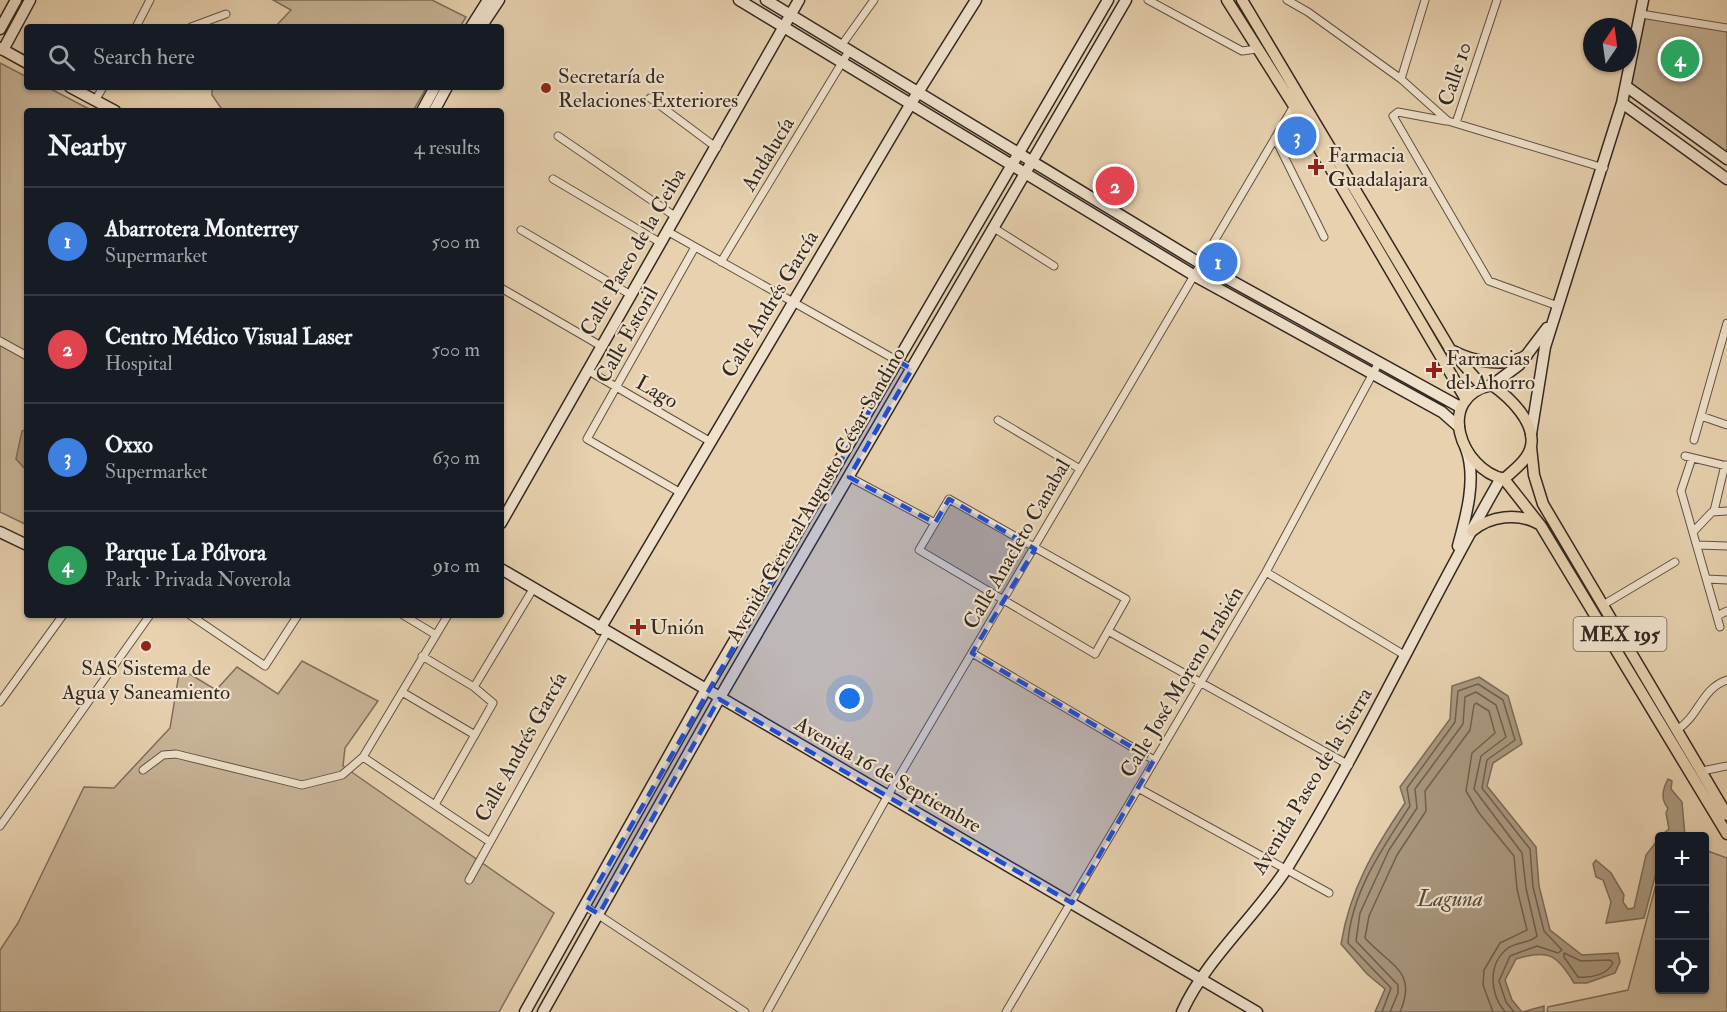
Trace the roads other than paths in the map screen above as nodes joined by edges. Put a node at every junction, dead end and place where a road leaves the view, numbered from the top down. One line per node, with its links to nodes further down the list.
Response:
1 (16, 0): 28 (main road)
2 (30, 0): 31 (main road)
3 (150, 0): 23 (street)
4 (489, 0): 25 (main road)
5 (499, 0): 26 (main road)
6 (739, 0): 29 (main road)
7 (766, 0): 22 (main road)
8 (799, 0): 22 (main road, Calle Paseo de la Ceiba)
9 (874, 0): 30 (street, Andalucía)
10 (976, 0): 41 (main road, Calle Andrés García)
11 (1108, 0): 54 (main road, Avenida General Augusto César Sandino)
12 (1126, 0): 56 (main road, Avenida General Augusto César Sandino)
13 (1148, 0): 32 (street)
14 (1227, 0): 32 (main road)
15 (1242, 0): 44 (main road)
16 (1287, 0): 35 (street)
17 (1425, 0): 35 (street)
18 (1497, 0): 50 (street, Calle 10)
19 (1643, 0): 21 (main road)
20 (226, 14): 24 (street)
21 (1641, 14): 27 (street); 36 (main road)
22 (792, 16): 29 (main road, Calle Paseo de la Ceiba); 30 (main road)
23 (138, 24)
24 (199, 24)
25 (473, 24)
26 (483, 24)
27 (1727, 28)
28 (0, 29)
29 (784, 29): 34 (main road); 53 (main road, Calle Paseo de la Ceiba)
30 (845, 48): 34 (street, Andalucía); 41 (main road)
31 (2, 49): 33 (main road)
32 (1257, 49): 44 (main road)
33 (24, 61)
34 (842, 63): 46 (main road); 69 (street, Andalucía)
35 (1401, 79): 50 (street)
36 (1627, 87): 45 (main road); 55 (main road)
37 (75, 90): 43 (main road)
38 (101, 90): 43 (street)
39 (433, 90): 48 (main road)
40 (445, 90): 49 (main road)
41 (918, 93): 46 (main road, Calle Andrés García); 54 (main road)
42 (650, 98): 53 (street)
43 (95, 101): 47 (main road)
44 (1297, 102): 52 (street, Calle Anacleto Canabal); 81 (main road); 91 (main road)
45 (1622, 103): 58 (main road); 61 (main road)
46 (910, 105): 57 (main road); 75 (main road, Calle Andrés García)
47 (109, 108)
48 (424, 108)
49 (436, 108)
50 (1452, 122): 58 (street); 76 (street)
51 (558, 136): 62 (street)
52 (1275, 138): 66 (street); 70 (street, Calle Anacleto Canabal)
53 (717, 148): 62 (main road, Calle Paseo de la Ceiba)
54 (1017, 153): 56 (main road); 57 (main road, Avenida General Augusto César Sandino)
55 (1727, 159)
56 (1033, 162): 59 (main road, Avenida General Augusto César Sandino); 70 (main road)
57 (1010, 165): 59 (main road); 84 (main road, Avenida General Augusto César Sandino)
58 (1604, 168): 76 (main road)
59 (1025, 174): 63 (main road, Avenida General Augusto César Sandino); 72 (main road)
60 (553, 179): 67 (street)
61 (1727, 179)
62 (676, 217): 65 (main road, Calle Paseo de la Ceiba)
63 (994, 228): 71 (street); 86 (main road, Avenida General Augusto César Sandino)
64 (521, 230): 74 (street)
65 (667, 231): 67 (main road, Calle Paseo de la Ceiba); 68 (street)
66 (1324, 237)
67 (661, 243): 74 (main road, Calle Paseo de la Ceiba)
68 (695, 247): 69 (street); 90 (street, Calle Estoril)
69 (721, 262): 75 (street)
70 (1201, 264): 72 (street, Calle Anacleto Canabal); 85 (main road)
71 (1054, 266)
72 (1194, 276): 88 (main road); 102 (street, Calle Anacleto Canabal)
73 (504, 290): 80 (street)
74 (631, 295): 80 (main road, Calle Paseo de la Ceiba)
75 (793, 302): 84 (street); 98 (main road, Calle Andrés García)
76 (1558, 306): 77 (main road)
77 (1553, 318): 83 (main road); 96 (main road)
78 (1727, 323): 92 (street)
79 (0, 341): 82 (street)
80 (601, 346): 87 (main road, Calle Paseo de la Ceiba)
81 (1448, 347): 83 (main road); 89 (main road)
82 (24, 354)
83 (1527, 356): 89 (main road)
84 (898, 361): 86 (street); 145 (main road, Avenida General Augusto César Sandino)
85 (1378, 364): 88 (street, Calle José Moreno Irabién); 91 (main road)
86 (912, 369): 103 (main road, Avenida General Augusto César Sandino)
87 (586, 370): 90 (street, Lago); 108 (main road, Calle Paseo de la Ceiba)
88 (1372, 375): 95 (main road); 121 (street, Calle José Moreno Irabién)
89 (1487, 386): 91 (main road); 96 (main road)
90 (616, 387): 98 (street, Lago); 105 (street, Calle Estoril)
91 (1462, 402): 95 (main road)
92 (1701, 416): 94 (street); 97 (street)
93 (998, 420): 102 (street)
94 (1727, 425)
95 (1460, 427): 100 (main road)
96 (1531, 435): 99 (main road)
97 (1694, 440)
98 (711, 442): 105 (main road, Calle Andrés García)
99 (1531, 447): 104 (main road); 126 (main road, MEX 195)
100 (1466, 449): 104 (main road); 118 (main road, Avenida Paseo de la Sierra)
101 (1726, 466): 106 (street); 112 (street)
102 (1080, 469): 117 (street, Calle Anacleto Canabal)
103 (849, 477): 109 (street); 147 (main road, Avenida General Augusto César Sandino)
104 (1502, 478): 110 (main road, MEX 195); 111 (main road, Avenida Paseo de la Sierra)
105 (681, 493): 136 (main road, Calle Andrés García)
106 (1714, 511): 107 (street); 112 (street)
107 (1727, 511)
108 (504, 518)
109 (935, 523): 117 (street); 125 (street)
110 (1541, 526): 111 (main road); 162 (main road, MEX 195)
111 (1472, 531): 118 (main road, Avenida Paseo de la Sierra)
112 (1694, 531): 115 (street)
113 (0, 532): 114 (main road)
114 (24, 544)
115 (1698, 545): 116 (street); 122 (street)
116 (1727, 546)
117 (1035, 549): 125 (street, Calle Anacleto Canabal); 137 (street)
118 (1456, 556): 141 (main road, Avenida Paseo de la Sierra)
119 (1675, 562): 126 (street)
120 (504, 571): 124 (main road, Avenida 16 de Septiembre)
121 (1266, 572): 141 (street); 143 (street, Calle José Moreno Irabién)
122 (1707, 579): 123 (street); 128 (street)
123 (1727, 580)
124 (533, 589): 136 (main road, Avenida 16 de Septiembre); 144 (street)
125 (1004, 599): 137 (street); 139 (street, Calle Anacleto Canabal)
126 (1603, 605): 149 (main road, MEX 195)
127 (1727, 611): 128 (street)
128 (1717, 616): 135 (street)
129 (61, 618): 148 (street)
130 (148, 618): 161 (street)
131 (194, 618): 132 (street)
132 (296, 618)
133 (408, 618): 138 (street)
134 (446, 618): 138 (street)
135 (1720, 627)
136 (604, 630): 145 (main road, Avenida 16 de Septiembre); 163 (street, Calle Andrés García)
137 (1108, 631): 143 (street)
138 (436, 635): 140 (street)
139 (972, 653): 152 (street); 158 (street, Calle Anacleto Canabal)
140 (422, 656): 144 (street); 146 (street)
141 (1406, 656): 153 (main road, Avenida Paseo de la Sierra)
142 (1727, 680): 149 (street)
143 (1200, 683): 152 (street, Calle José Moreno Irabién); 153 (street)
144 (474, 687): 150 (street)
145 (705, 691): 147 (main road, Avenida 16 de Septiembre); 168 (main road, Avenida General Augusto César Sandino)
146 (402, 692): 150 (street); 151 (street)
147 (719, 699): 158 (main road, Avenida 16 de Septiembre); 169 (main road, Avenida General Augusto César Sandino)
148 (0, 702)
149 (1677, 730): 156 (main road, MEX 195)
150 (475, 735): 159 (street)
151 (363, 757): 155 (street); 159 (street)
152 (1154, 760): 157 (street, Calle José Moreno Irabién)
153 (1349, 765): 164 (main road, Avenida Paseo de la Sierra)
154 (1727, 766): 156 (street)
155 (143, 770)
156 (1702, 771): 160 (main road, MEX 195)
157 (1138, 788): 164 (street); 167 (street, Calle José Moreno Irabién)
158 (887, 797): 167 (main road, Avenida 16 de Septiembre); 174 (street, Calle Anacleto Canabal)
159 (436, 803): 163 (street)
160 (1725, 810)
161 (0, 826)
162 (1727, 834)
163 (490, 842): 165 (street, Calle Andrés García)
164 (1287, 868): 166 (street); 170 (main road, Avenida Paseo de la Sierra)
165 (469, 880)
166 (1329, 893)
167 (1072, 903): 170 (main road, Avenida 16 de Septiembre); 175 (street, Calle José Moreno Irabién)
168 (585, 906): 169 (street); 171 (main road, Avenida General Augusto César Sandino)
169 (599, 914): 172 (main road, Avenida General Augusto César Sandino); 173 (street)
170 (1202, 979): 176 (main road, Avenida Paseo de la Sierra); 177 (main road, Avenida 16 de Septiembre)
171 (525, 1012)
172 (543, 1012)
173 (745, 1012)
174 (767, 1012)
175 (1006, 1012)
176 (1182, 1012)
177 (1257, 1012)

